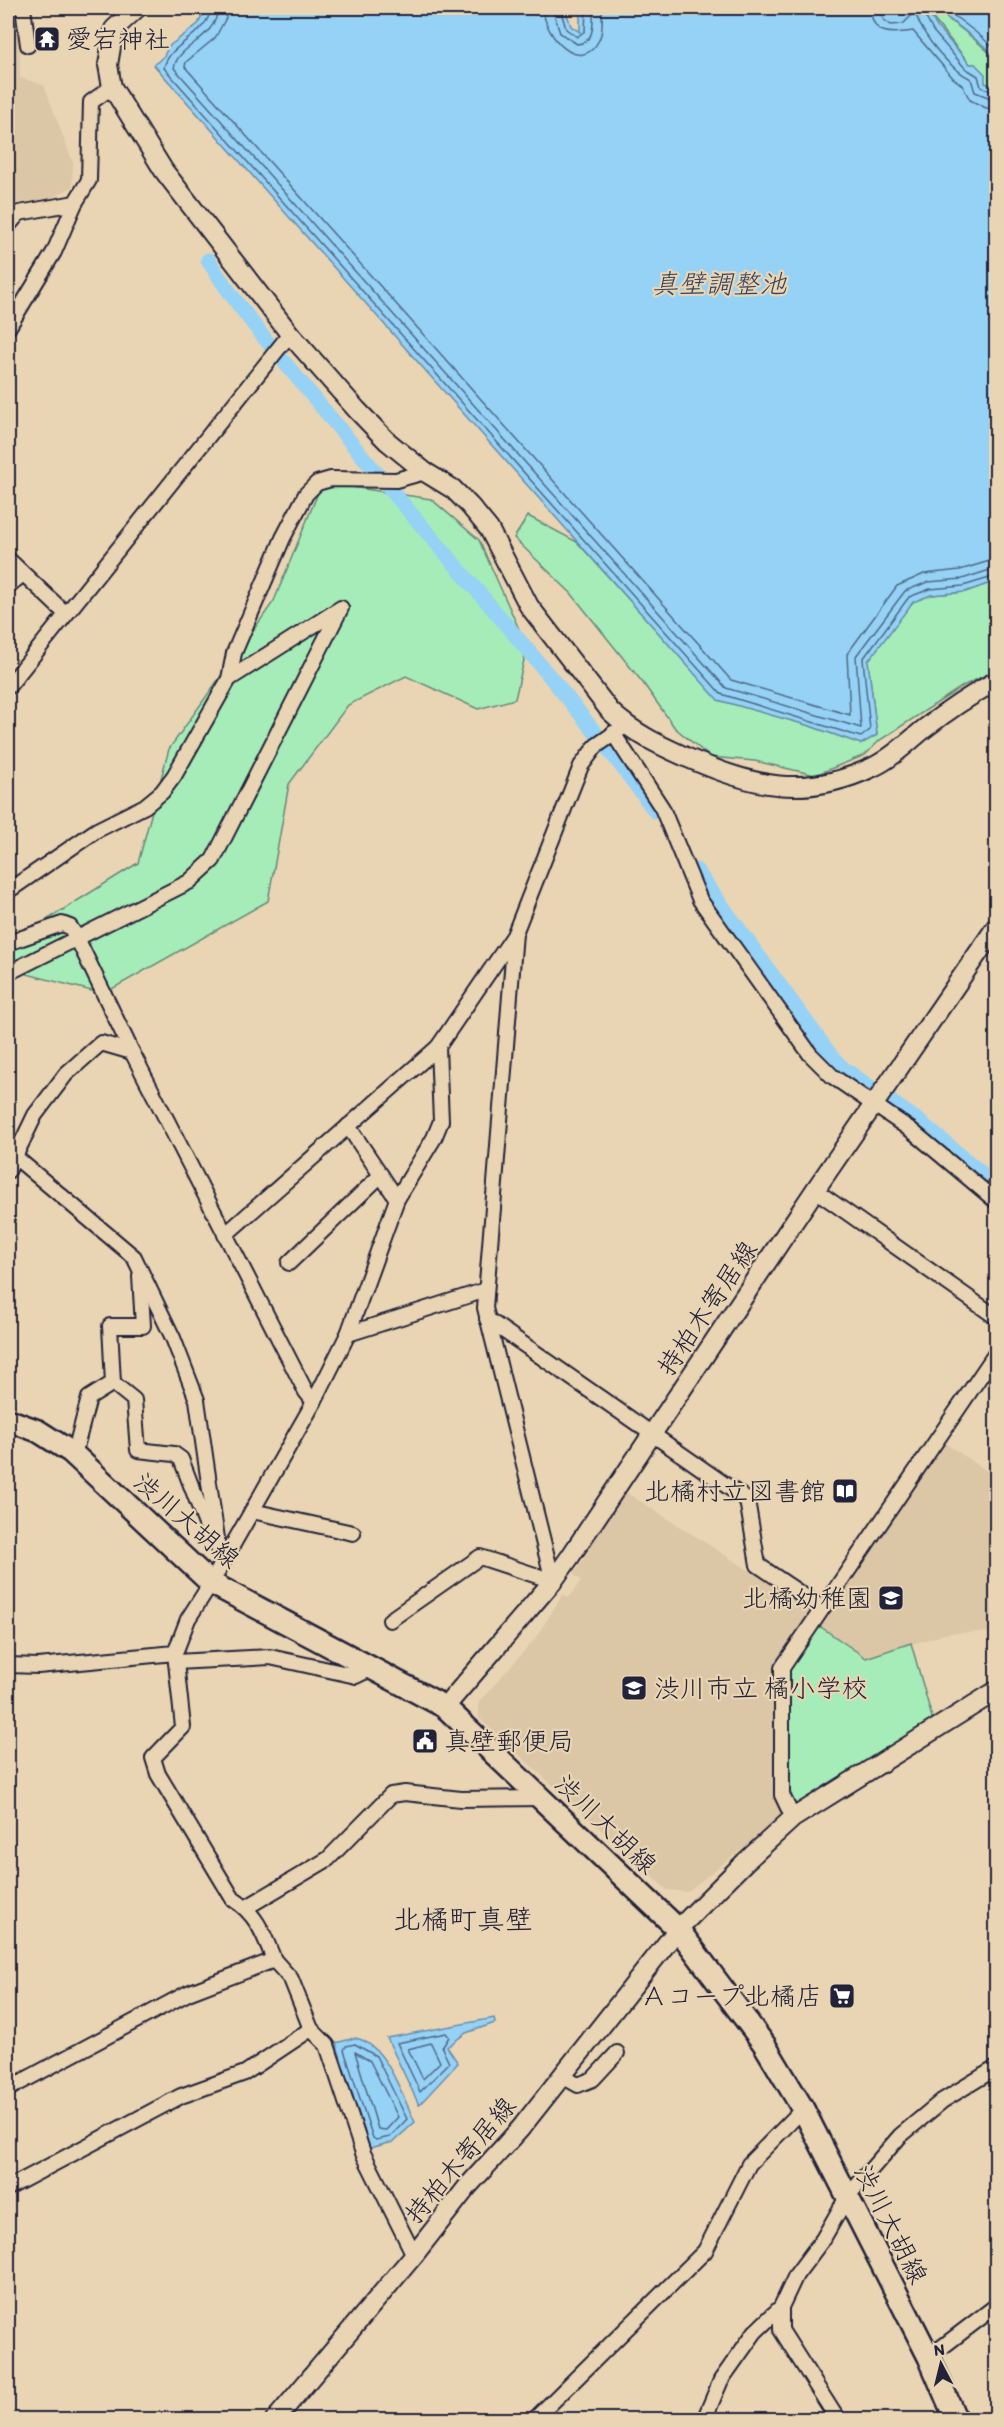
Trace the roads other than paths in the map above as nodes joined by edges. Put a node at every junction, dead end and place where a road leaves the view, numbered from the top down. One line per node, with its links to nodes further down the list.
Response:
1 (23, 8): 3 (street)
2 (137, 8): 4 (street)
3 (28, 45)
4 (112, 87): 5 (street); 8 (street)
5 (75, 202): 6 (street); 7 (street)
6 (8, 226)
7 (8, 328)
8 (290, 334): 9 (street); 13 (street)
9 (425, 472): 14 (street); 17 (street)
10 (8, 559): 11 (street)
11 (23, 574): 12 (street); 13 (street)
12 (8, 586)
13 (66, 614): 16 (street)
14 (229, 679): 18 (street); 21 (street)
15 (996, 681): 17 (street)
16 (8, 687)
17 (615, 732): 20 (street); 26 (street)
18 (8, 891)
19 (996, 927): 26 (street, 持柏木寄居線)
20 (515, 933): 24 (street); 37 (street)
21 (76, 936): 22 (street); 23 (street); 25 (street)
22 (8, 943)
23 (8, 973)
24 (438, 1047): 27 (street); 32 (street)
25 (132, 1052): 28 (street); 34 (street)
26 (875, 1103): 31 (street, 持柏木寄居線); 33 (street)
27 (348, 1126): 30 (street); 34 (street)
28 (14, 1156): 29 (street); 36 (street)
29 (8, 1171)
30 (381, 1175): 32 (street); 35 (street)
31 (815, 1190): 38 (street); 45 (street, 持柏木寄居線)
32 (397, 1199): 40 (street)
33 (996, 1201)
34 (225, 1234): 43 (street)
35 (289, 1263)
36 (139, 1268): 42 (street); 48 (street)
37 (486, 1290): 39 (street); 40 (street)
38 (996, 1317)
39 (487, 1319): 45 (street); 51 (street)
40 (348, 1334): 43 (street)
41 (996, 1353): 52 (street)
42 (113, 1383): 46 (street); 48 (street)
43 (314, 1402): 47 (street)
44 (8, 1420): 46 (main road, 渋川大胡線)
45 (653, 1436): 51 (street, 持柏木寄居線); 52 (street)
46 (74, 1455): 50 (main road, 渋川大胡線)
47 (252, 1511): 49 (street); 50 (street)
48 (215, 1528): 50 (street)
49 (353, 1533)
50 (216, 1575): 54 (street); 56 (main road, 渋川大胡線)
51 (553, 1581): 53 (street); 58 (street, 持柏木寄居線)
52 (822, 1608): 60 (street)
53 (390, 1620)
54 (175, 1658): 55 (street); 56 (street); 61 (street)
55 (8, 1665)
56 (372, 1668): 58 (main road, 渋川大胡線)
57 (996, 1691): 60 (street, 持柏木寄居線)
58 (445, 1707): 59 (main road, 渋川大胡線)
59 (540, 1798): 61 (street); 62 (main road, 渋川大胡線)
60 (793, 1818): 62 (street, 持柏木寄居線)
61 (246, 1907): 63 (street)
62 (678, 1929): 67 (street, 持柏木寄居線); 69 (main road, 渋川大胡線)
63 (274, 1960): 64 (street); 68 (street)
64 (311, 2029): 70 (street); 72 (street)
65 (617, 2053): 67 (street)
66 (996, 2068): 71 (street)
67 (562, 2076): 72 (street, 持柏木寄居線)
68 (8, 2089)
69 (803, 2109): 71 (main road, 渋川大胡線); 77 (street)
70 (8, 2188)
71 (847, 2197): 74 (street); 75 (main road, 渋川大胡線)
72 (414, 2255): 76 (street, 持柏木寄居線)
73 (996, 2306): 75 (street)
74 (781, 2307): 78 (street); 79 (street)
75 (929, 2357): 80 (main road, 渋川大胡線)
76 (275, 2420)
77 (534, 2420)
78 (704, 2420)
79 (838, 2420)
80 (956, 2420)

